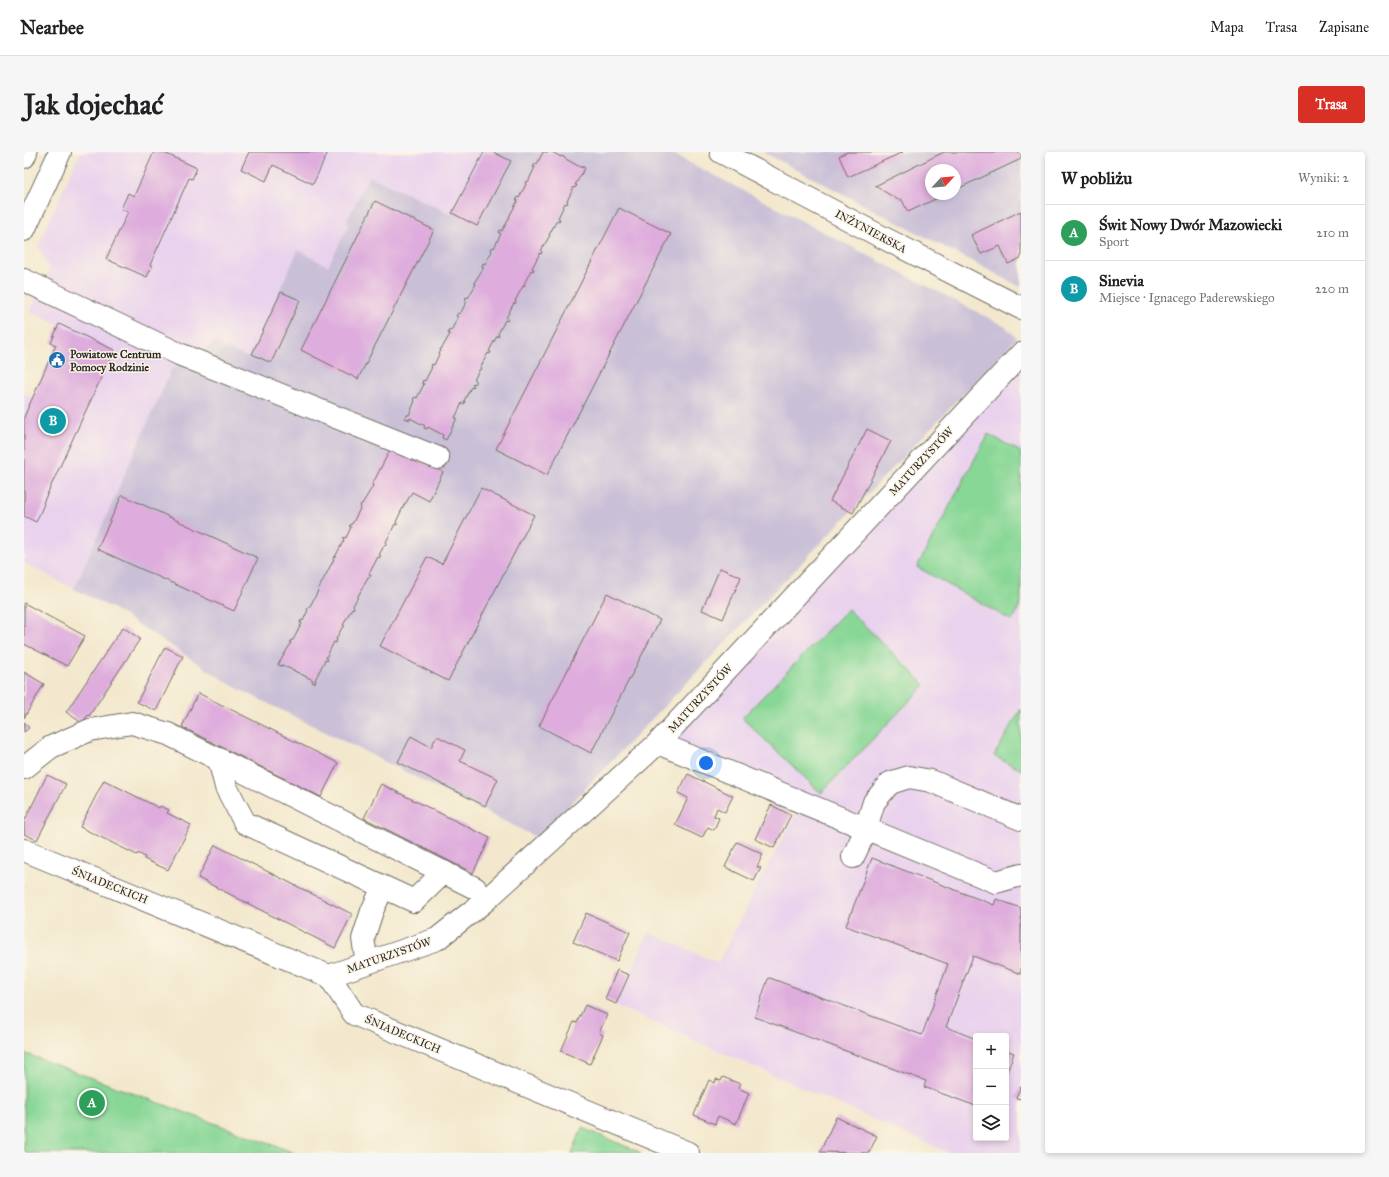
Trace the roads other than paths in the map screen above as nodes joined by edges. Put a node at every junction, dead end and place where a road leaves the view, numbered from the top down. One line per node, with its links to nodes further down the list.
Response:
1 (26, 152): 4 (street)
2 (60, 152): 5 (street)
3 (721, 152): 7 (street, INŻYNIERSKA)
4 (24, 157)
5 (24, 230)
6 (24, 280): 9 (street)
7 (1021, 308)
8 (1021, 354): 10 (street, MATURZYSTÓW)
9 (438, 458)
10 (658, 743): 14 (street); 21 (street, MATURZYSTÓW)
11 (219, 759): 12 (street); 17 (street); 19 (street)
12 (24, 768)
13 (1021, 819): 14 (street)
14 (865, 828): 16 (street); 18 (street)
15 (24, 850): 22 (street, ŚNIADECKICH)
16 (853, 856)
17 (444, 872): 19 (street); 20 (street)
18 (1021, 876)
19 (383, 887): 21 (street)
20 (475, 888)
21 (367, 963): 22 (street, MATURZYSTÓW)
22 (329, 976): 23 (street, ŚNIADECKICH)
23 (688, 1153)

